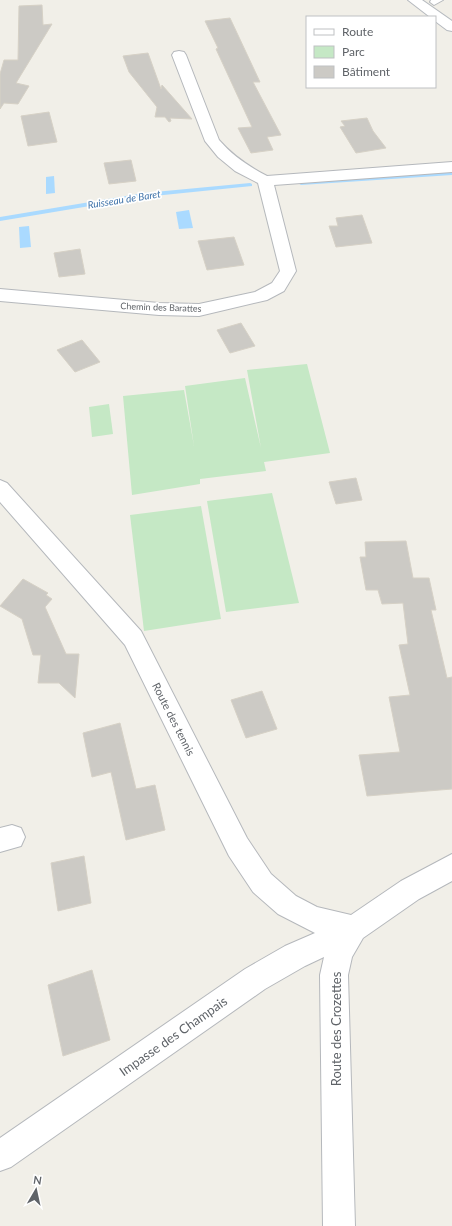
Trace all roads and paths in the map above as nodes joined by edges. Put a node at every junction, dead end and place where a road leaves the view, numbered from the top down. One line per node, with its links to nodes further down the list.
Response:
1 (428, 2): 2 (street); 3 (street)
2 (452, 15)
3 (452, 26)
4 (179, 55): 6 (street)
5 (452, 167): 6 (street)
6 (266, 181): 7 (street, Chemin des Barattes)
7 (0, 295)
8 (0, 488): 10 (street, Route des tennis)
9 (452, 867): 10 (street, Route des Crozettes)
10 (354, 929): 11 (street, Impasse des Champais); 12 (street, Route des Crozettes)
11 (0, 1156)
12 (339, 1226)

